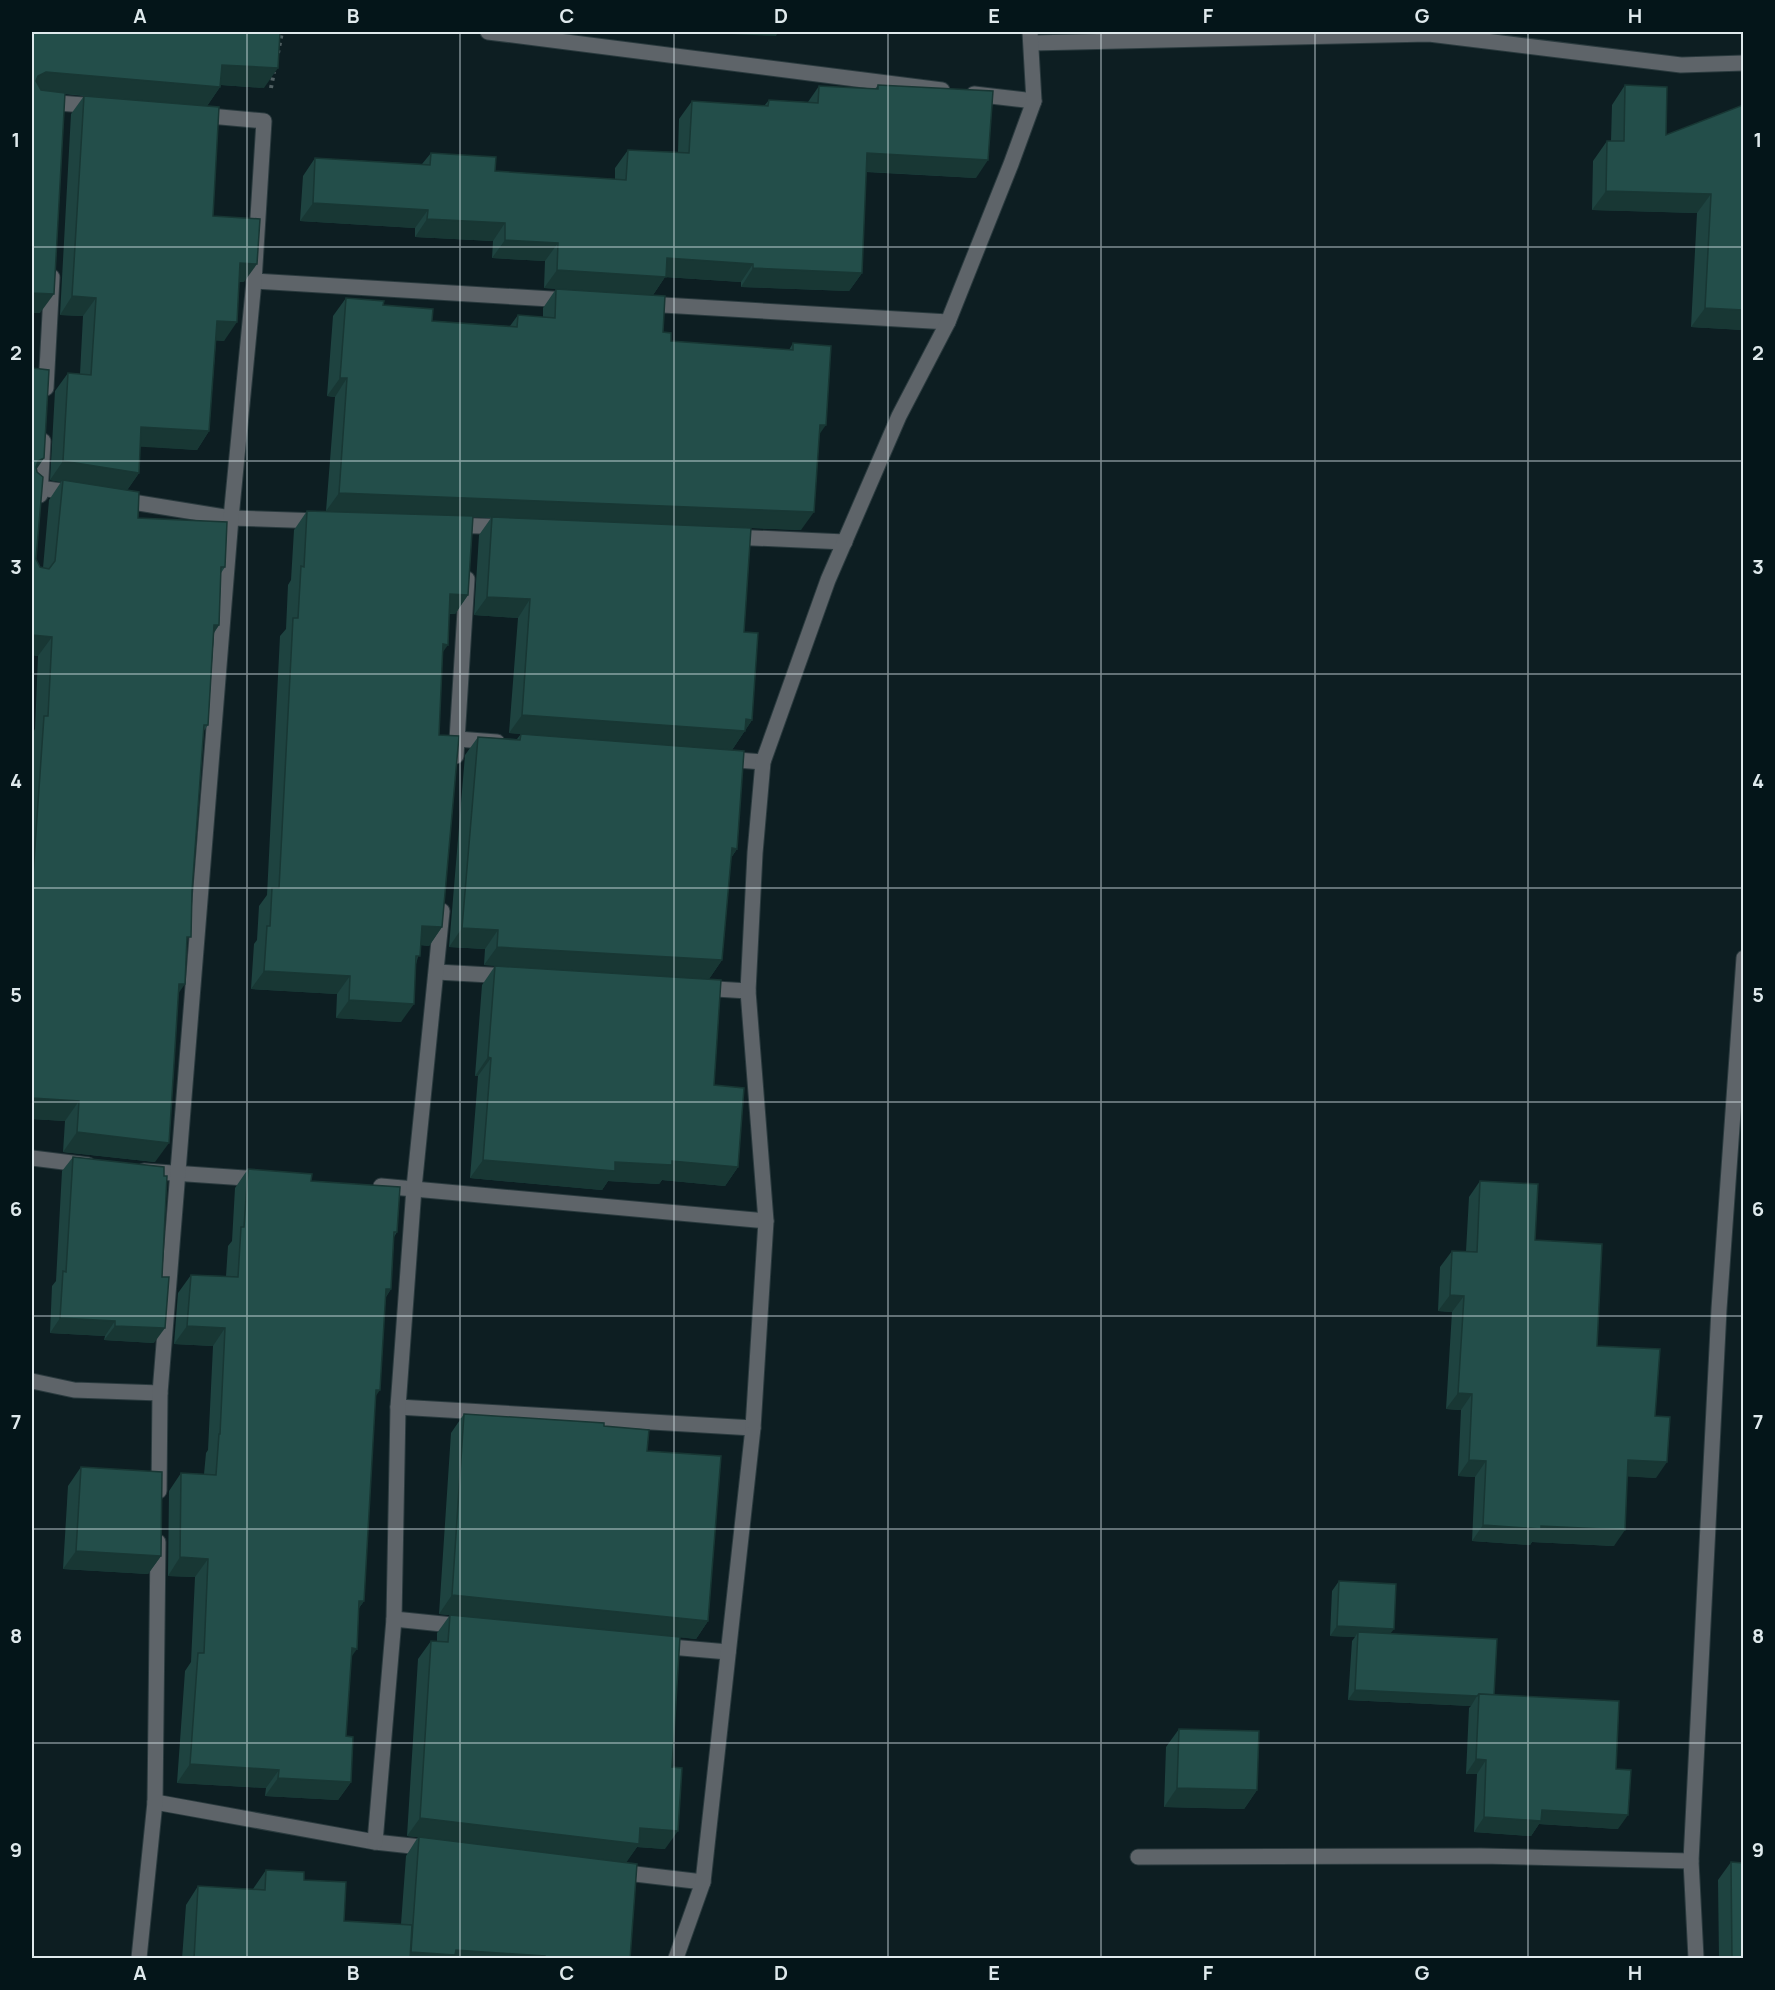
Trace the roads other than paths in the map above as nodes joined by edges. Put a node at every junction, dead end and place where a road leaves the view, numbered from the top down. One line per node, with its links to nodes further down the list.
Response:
1 (488, 32): 5 (street)
2 (1031, 37): 3 (street); 5 (street)
3 (1743, 63)
4 (32, 101): 6 (street)
5 (1034, 102): 12 (street)
6 (110, 107)
7 (181, 114): 9 (street)
8 (53, 266): 13 (street)
9 (254, 281): 10 (street); 17 (street)
10 (577, 300)
11 (625, 303): 12 (street)
12 (948, 322): 22 (street)
13 (45, 406)
14 (44, 429): 15 (street)
15 (36, 487): 16 (street); 17 (street)
16 (38, 513)
17 (231, 518): 18 (street); 38 (street)
18 (338, 521)
19 (434, 524): 20 (street)
20 (517, 527)
21 (716, 536): 22 (street)
22 (844, 542): 27 (street)
23 (468, 561): 24 (street)
24 (457, 739): 25 (street); 28 (street)
25 (516, 743)
26 (704, 757): 27 (street)
27 (763, 762): 34 (street)
28 (454, 774)
29 (443, 902): 31 (street)
30 (1743, 958): 55 (street)
31 (437, 972): 32 (street); 41 (street)
32 (521, 977)
33 (688, 987): 34 (street)
34 (748, 991): 42 (street)
35 (32, 1158): 36 (street)
36 (99, 1166)
37 (133, 1170): 38 (street)
38 (178, 1175): 39 (street); 44 (street)
39 (273, 1180)
40 (367, 1185): 41 (street)
41 (414, 1188): 42 (street); 45 (street)
42 (766, 1221): 46 (street)
43 (32, 1381): 44 (street)
44 (160, 1393): 51 (street)
45 (398, 1407): 46 (street); 47 (street)
46 (753, 1428): 50 (street)
47 (394, 1619): 48 (street); 52 (street)
48 (478, 1628)
49 (645, 1644): 50 (street)
50 (728, 1652): 57 (street)
51 (155, 1802): 52 (street); 58 (street)
52 (375, 1842): 53 (street)
53 (446, 1850)
54 (1138, 1857): 55 (street)
55 (1691, 1861): 60 (street)
56 (598, 1869): 57 (street)
57 (703, 1882): 59 (street)
58 (139, 1959)
59 (676, 1959)
60 (1696, 1959)

